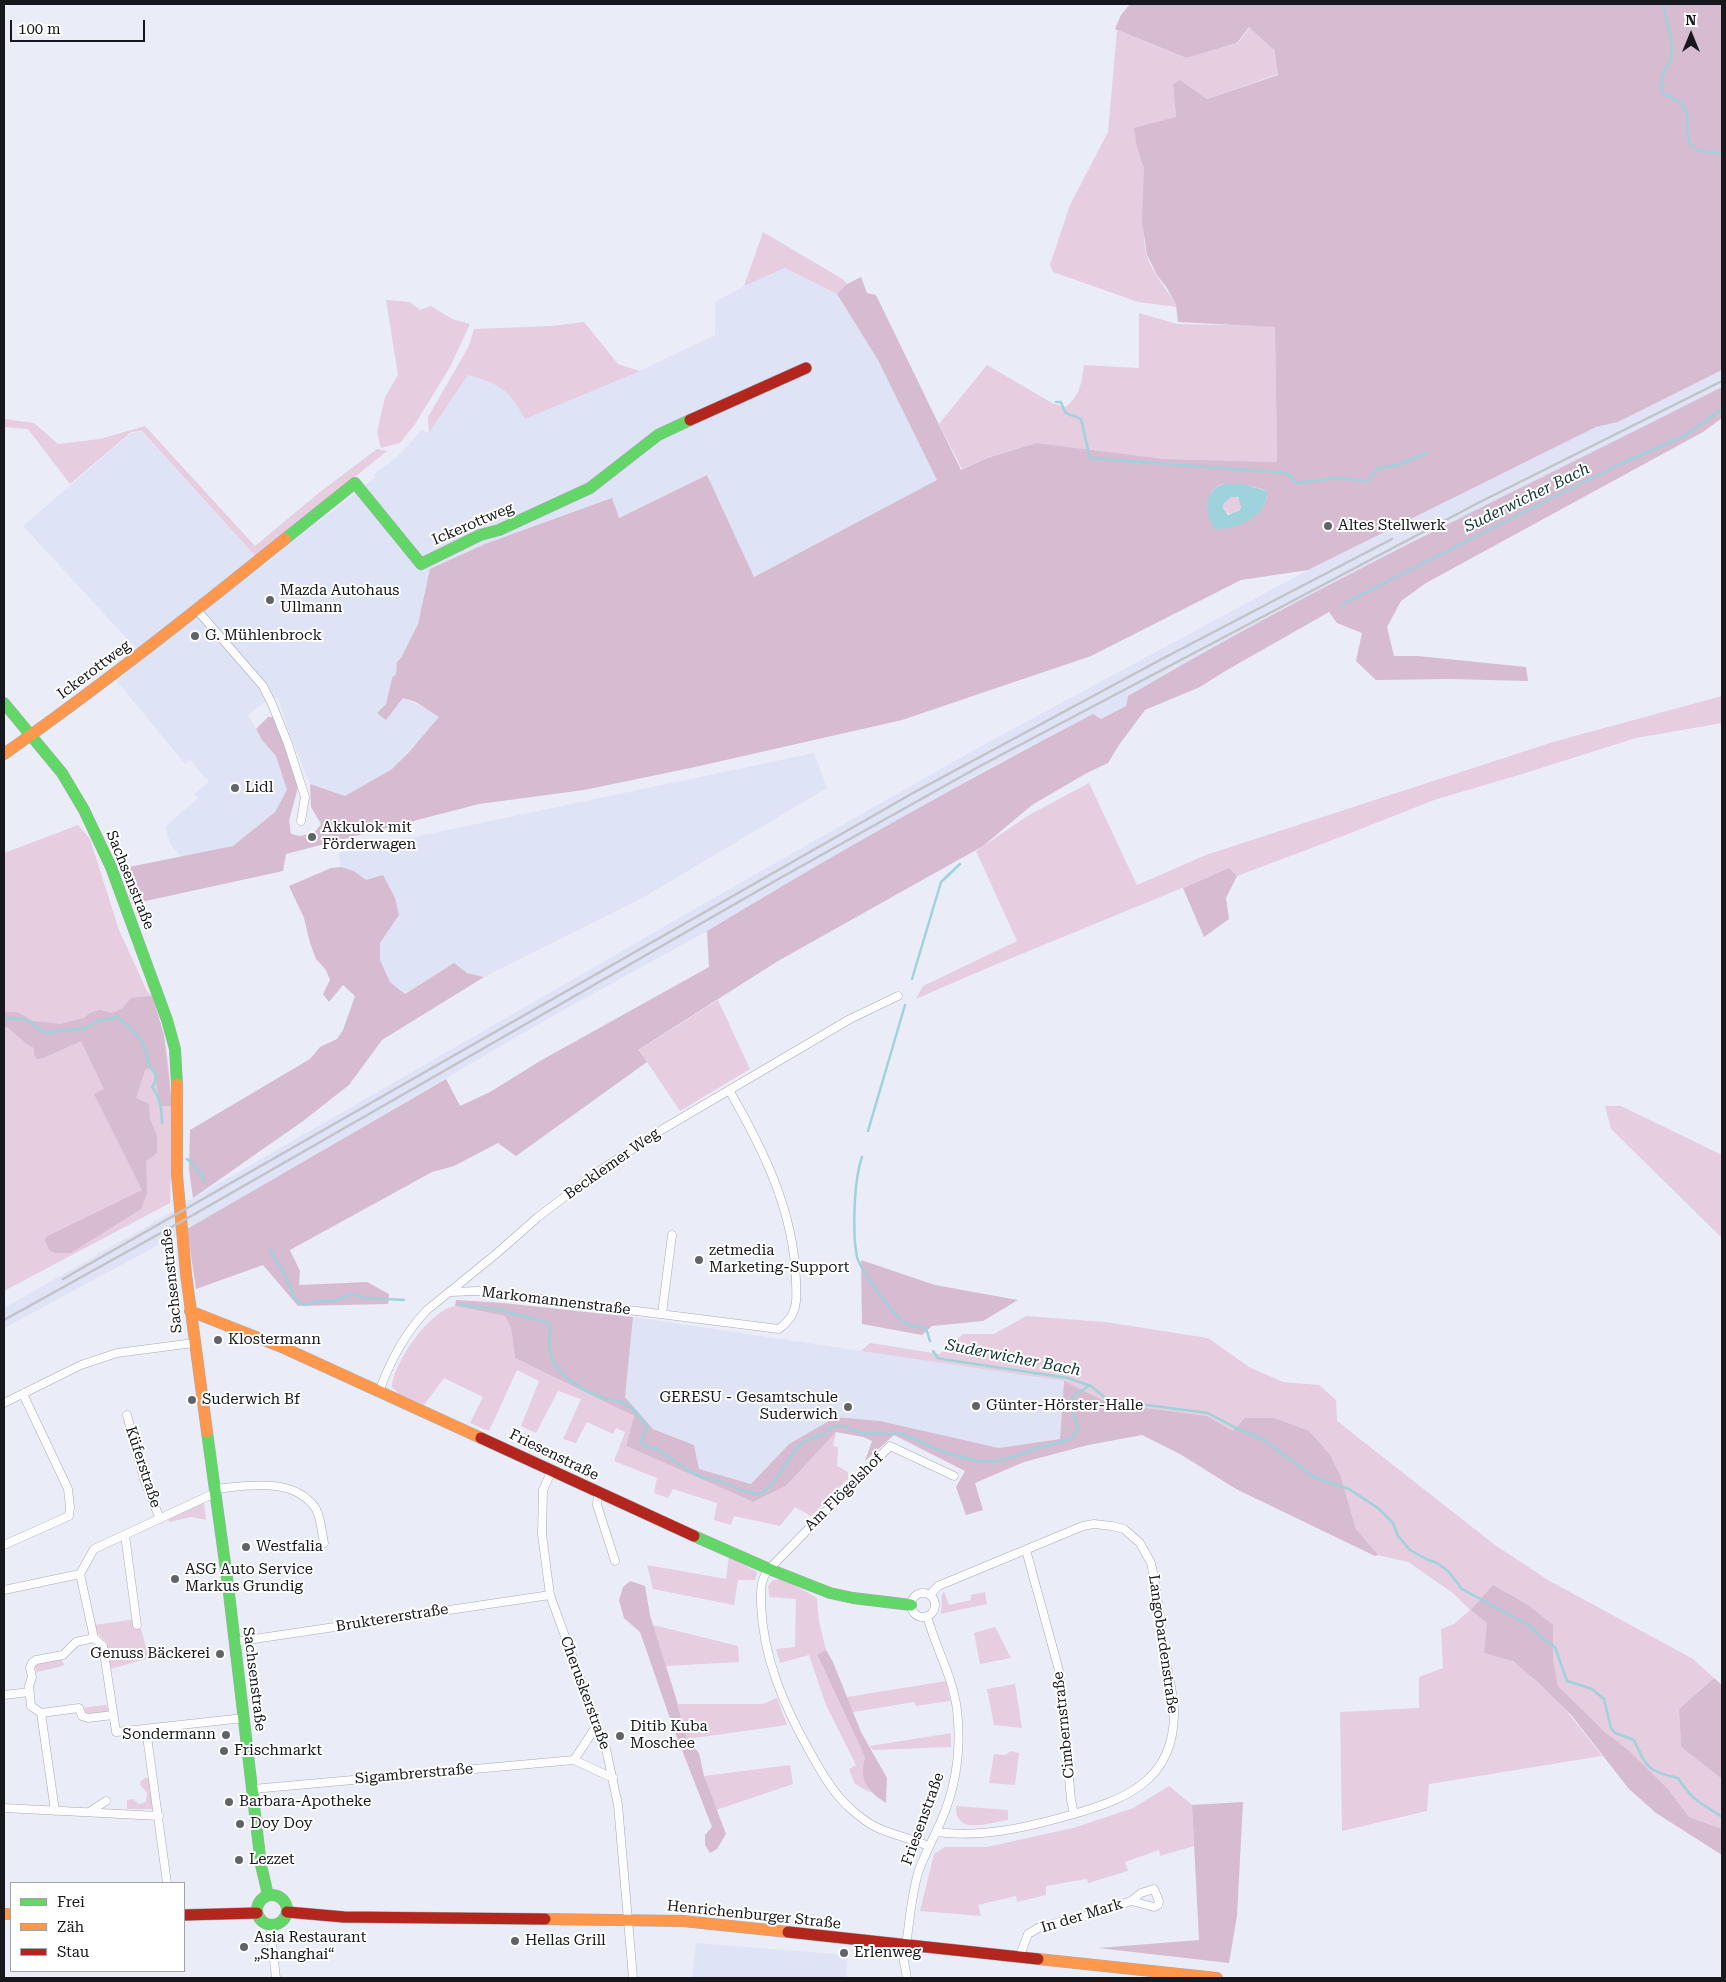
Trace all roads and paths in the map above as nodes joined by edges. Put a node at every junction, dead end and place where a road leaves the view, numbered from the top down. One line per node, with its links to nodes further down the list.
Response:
1 (806, 368): 2 (street, Ickerottweg)
2 (197, 610): 4 (street, Ickerottweg); 6 (street)
3 (4, 704): 4 (street, Sachsenstraße)
4 (31, 734): 5 (street, Ickerottweg); 11 (street, Sachsenstraße)
5 (4, 754)
6 (301, 821)
7 (898, 996): 8 (street, Becklemer Weg)
8 (730, 1090): 10 (street, Becklemer Weg); 12 (street, Markomannenstraße)
9 (672, 1235): 12 (street)
10 (451, 1292): 12 (street, Markomannenstraße); 14 (street, Becklemer Weg)
11 (190, 1311): 13 (street, Sachsenstraße); 14 (street, Friesenstraße)
12 (662, 1314)
13 (194, 1342): 15 (street); 20 (street, Sachsenstraße)
14 (379, 1392): 18 (street, Friesenstraße)
15 (23, 1394): 16 (street); 25 (street)
16 (4, 1403)
17 (126, 1415): 22 (street, Küferstraße)
18 (552, 1470): 21 (street, Friesenstraße); 31 (street, Cheruskerstraße)
19 (954, 1476): 28 (street, Am Flögelshof)
20 (214, 1491): 22 (street, Küferstraße); 24 (street, Küferstraße); 37 (street, Sachsenstraße)
21 (598, 1493): 27 (street); 28 (street, Friesenstraße)
22 (160, 1519): 23 (street, Küferstraße)
23 (126, 1535): 29 (street, Küferstraße); 35 (street)
24 (324, 1543)
25 (4, 1545)
26 (1026, 1550): 32 (street, Langobardenstraße); 52 (street, Cimbernstraße); 52 (street, Langobardenstraße)
27 (615, 1561)
28 (769, 1568): 33 (street, Friesenstraße); 55 (street)
29 (80, 1574): 30 (street); 36 (street)
30 (4, 1590)
31 (550, 1594): 37 (street, Bruktererstraße); 43 (street, Cheruskerstraße)
32 (930, 1595): 33 (street); 34 (street)
33 (911, 1605): 34 (street)
34 (927, 1616): 54 (street, Friesenstraße)
35 (138, 1626)
36 (94, 1638): 38 (street); 41 (street)
37 (234, 1642): 42 (street, Sachsenstraße)
38 (29, 1692): 39 (street); 40 (street)
39 (4, 1695)
40 (41, 1713): 41 (street); 50 (street)
41 (114, 1715): 44 (street)
42 (244, 1718): 44 (street); 47 (street, Sachsenstraße)
43 (597, 1725): 45 (street); 46 (street, Cheruskerstraße)
44 (146, 1729): 53 (street)
45 (574, 1760): 46 (street, Sigambrerstraße); 47 (street, Sigambrerstraße)
46 (613, 1778): 62 (street, Cheruskerstraße)
47 (253, 1789): 57 (street, Sachsenstraße)
48 (106, 1801): 51 (street)
49 (7, 1808): 50 (street)
50 (55, 1811): 51 (street)
51 (89, 1812): 53 (street)
52 (1074, 1814): 54 (street, Langobardenstraße)
53 (159, 1816): 56 (street)
54 (936, 1832): 55 (street, Friesenstraße)
55 (928, 1846): 64 (street, Friesenstraße)
56 (167, 1882)
57 (268, 1895): 59 (street); 60 (street)
58 (1131, 1901): 65 (street, In der Mark)
59 (257, 1912): 61 (street); 63 (street)
60 (287, 1912): 62 (street, Henrichenburger Straße); 63 (street)
61 (185, 1915)
62 (627, 1919): 64 (street, Henrichenburger Straße); 67 (street, Cheruskerstraße)
63 (270, 1925): 66 (street)
64 (903, 1945): 65 (street, Henrichenburger Straße); 68 (street)
65 (1019, 1958): 69 (street, Henrichenburger Straße)
66 (276, 1978)
67 (633, 1978)
68 (907, 1978)
69 (1217, 1978)

